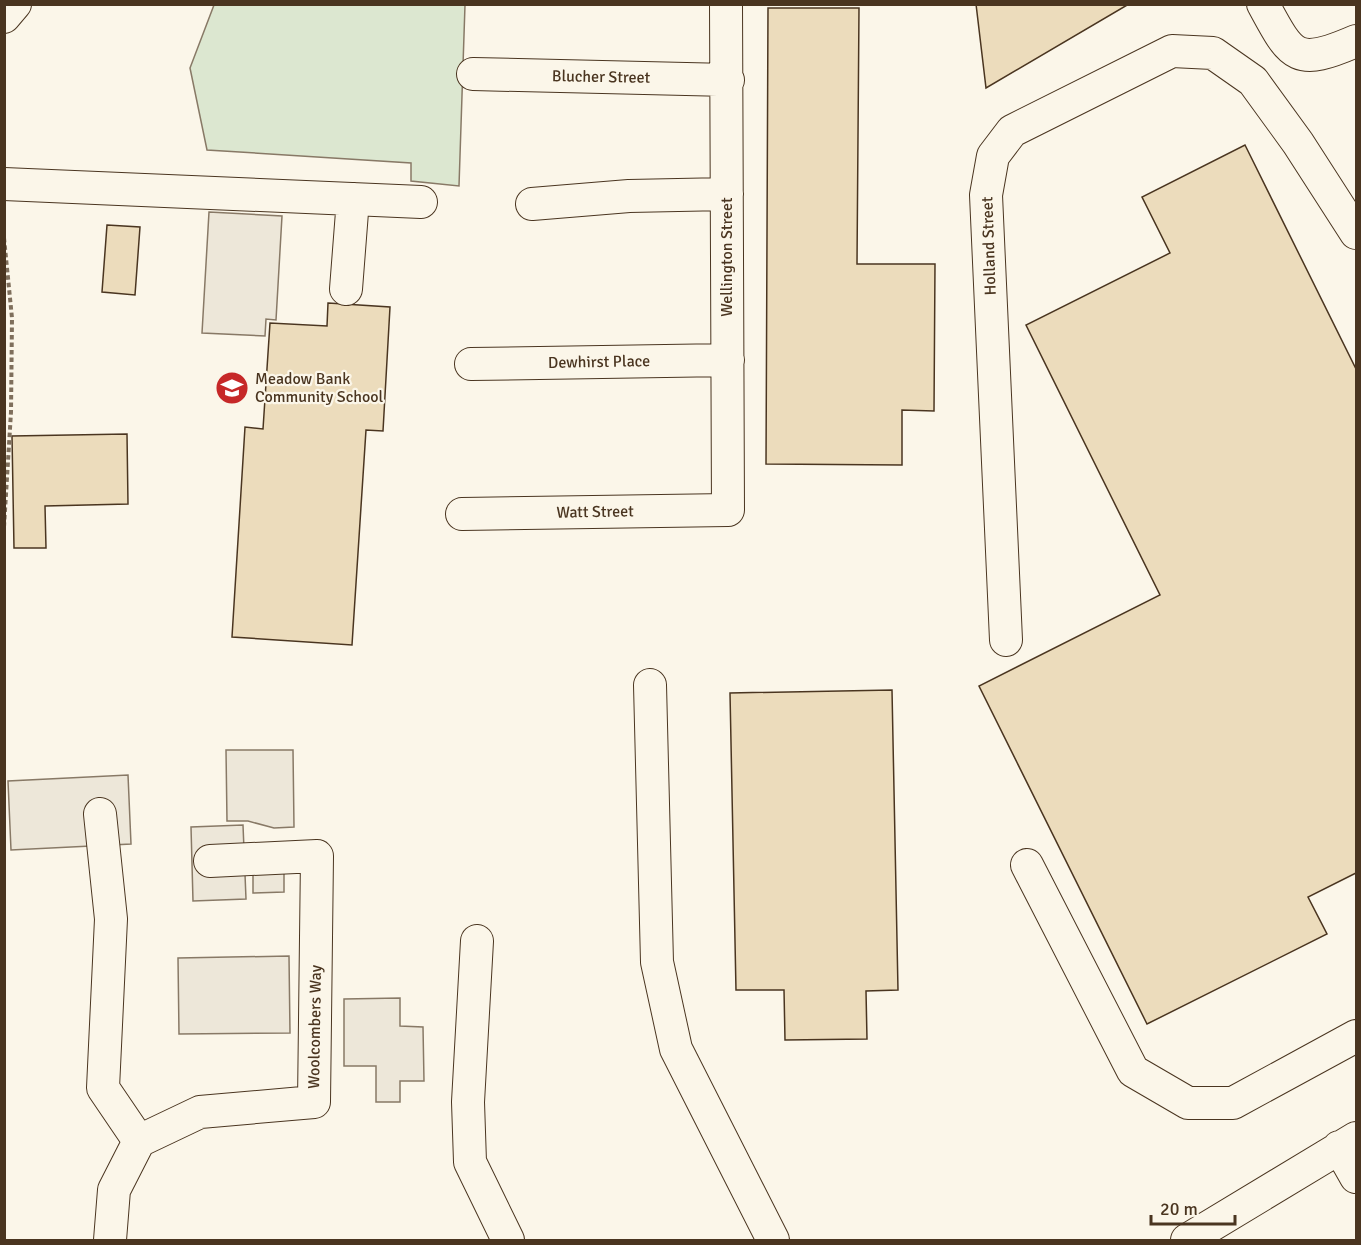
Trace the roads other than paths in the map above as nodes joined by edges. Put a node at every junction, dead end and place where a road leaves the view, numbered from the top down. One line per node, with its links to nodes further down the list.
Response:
1 (15, 4): 4 (street)
2 (726, 4): 7 (street, Wellington Street)
3 (1263, 4): 5 (street)
4 (4, 17)
5 (1356, 41)
6 (474, 74): 7 (street, Blucher Street)
7 (728, 80): 9 (street, Wellington Street)
8 (4, 184): 10 (street)
9 (727, 194): 12 (street); 15 (street, Wellington Street)
10 (353, 199): 11 (street); 14 (street)
11 (421, 202)
12 (532, 204)
13 (1356, 233): 19 (street, Holland Street)
14 (346, 289)
15 (728, 360): 16 (street, Dewhirst Place); 17 (street, Wellington Street)
16 (471, 364)
17 (728, 510): 18 (street, Watt Street)
18 (462, 514)
19 (1006, 640)
20 (650, 685): 32 (street)
21 (100, 814): 26 (street)
22 (210, 861): 26 (street, Woolcombers Way)
23 (1027, 865): 25 (street)
24 (477, 941): 31 (street)
25 (1356, 1036)
26 (139, 1141): 30 (street)
27 (1348, 1143): 28 (street); 29 (street)
28 (1356, 1178)
29 (1221, 1232): 33 (street)
30 (110, 1240)
31 (508, 1240)
32 (773, 1240)
33 (1187, 1240)

